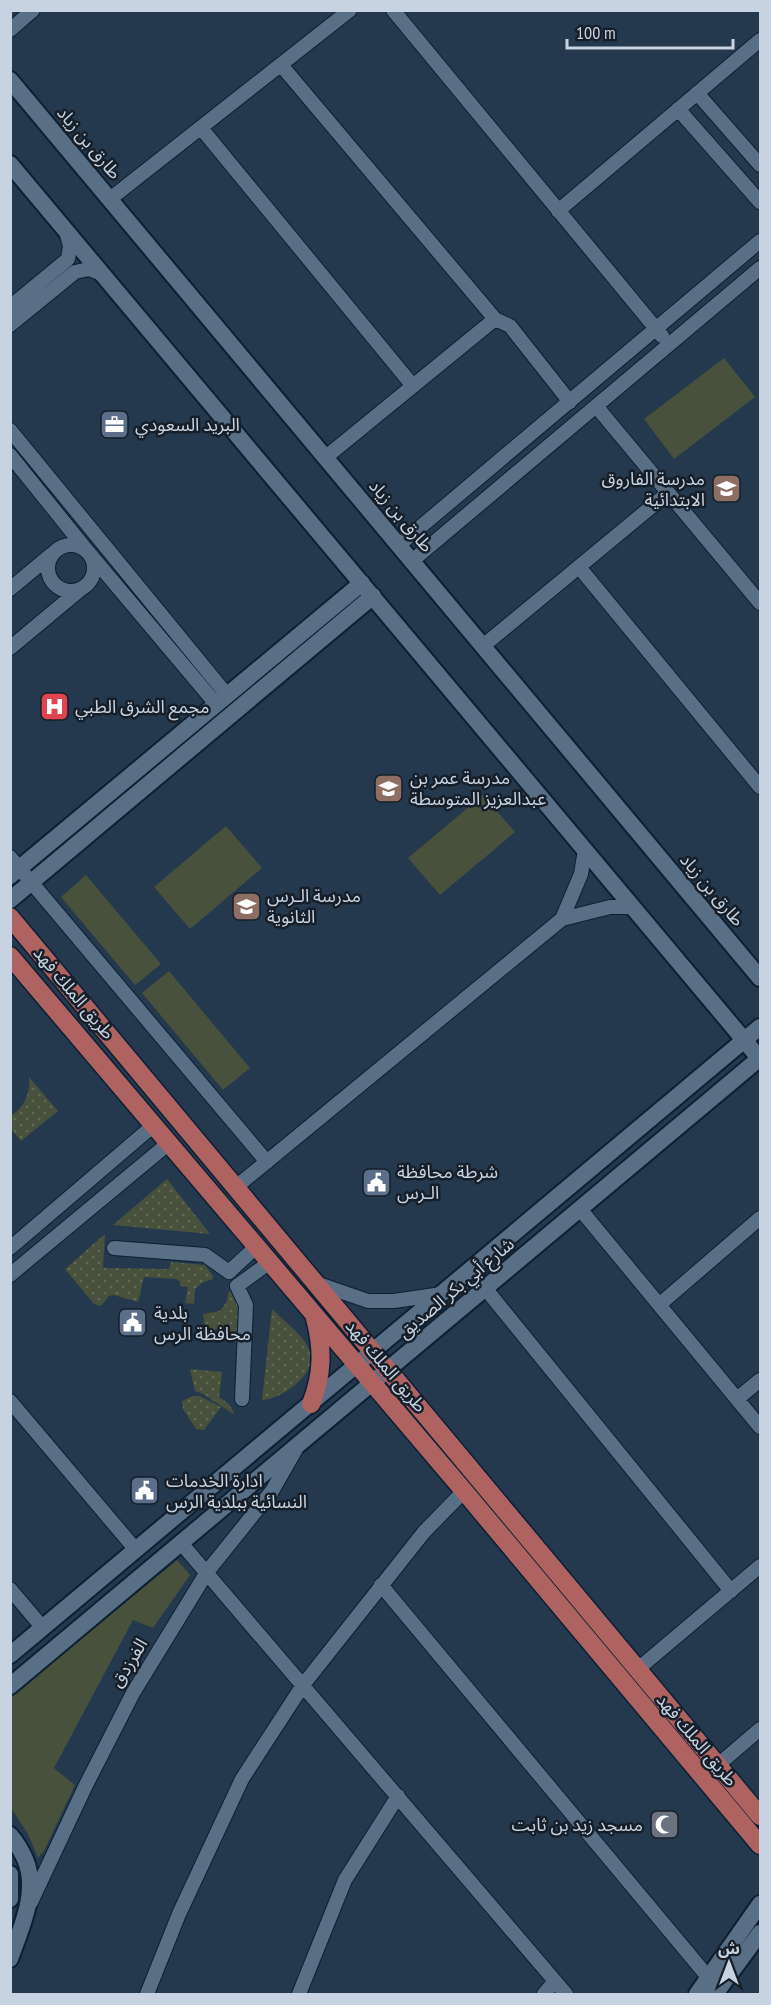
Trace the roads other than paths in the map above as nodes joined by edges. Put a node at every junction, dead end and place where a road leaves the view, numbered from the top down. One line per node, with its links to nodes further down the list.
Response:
1 (33, 10): 4 (street)
2 (350, 10): 6 (street)
3 (393, 10): 15 (street)
4 (10, 30)
5 (760, 40): 8 (street)
6 (281, 65): 10 (street); 21 (street)
7 (10, 80): 13 (street, طارق بن زياد)
8 (697, 93): 9 (street); 12 (street)
9 (678, 109): 14 (street); 15 (street)
10 (201, 128): 13 (street); 25 (street)
11 (10, 164): 16 (street)
12 (760, 165)
13 (110, 199): 30 (street, طارق بن زياد)
14 (760, 202)
15 (558, 211): 23 (street)
16 (65, 229): 19 (street); 20 (street)
17 (760, 241): 23 (street)
18 (760, 268): 24 (street)
19 (102, 274): 22 (street); 39 (street)
20 (10, 307)
21 (495, 319): 25 (street); 26 (street)
22 (10, 325)
23 (657, 329): 24 (street); 26 (street)
24 (669, 345): 27 (street)
25 (413, 386): 30 (street)
26 (570, 402): 33 (street)
27 (596, 406): 31 (street); 37 (street)
28 (10, 430): 32 (street)
29 (10, 455): 34 (street)
30 (326, 457): 33 (street, طارق بن زياد)
31 (668, 493): 38 (street); 43 (street)
32 (90, 527): 34 (street); 36 (street)
33 (399, 545): 37 (street, طارق بن زياد)
34 (88, 552): 35 (street); 36 (street); 40 (street); 46 (street)
35 (52, 554): 40 (street); 41 (street)
36 (115, 558): 46 (street)
37 (412, 561): 44 (street, طارق بن زياد)
38 (579, 567): 44 (street); 47 (street)
39 (362, 583): 42 (street); 46 (street)
40 (87, 584): 45 (street)
41 (10, 589)
42 (373, 596): 48 (street); 50 (street)
43 (760, 600)
44 (483, 646): 56 (street, طارق بن زياد)
45 (10, 648)
46 (222, 700): 49 (street)
47 (760, 787)
48 (585, 850): 52 (street); 54 (street)
49 (14, 867): 50 (street)
50 (33, 881): 51 (street); 62 (street)
51 (10, 900)
52 (633, 907): 54 (street); 58 (street)
53 (10, 917): 63 (main road, طريق الملك فهد)
54 (562, 919): 62 (street)
55 (10, 956): 60 (main road, طريق الملك فهد)
56 (760, 978)
57 (760, 1027): 58 (street, شارع أبي بكر الصديق)
58 (745, 1040): 59 (street); 75 (street, شارع أبي بكر الصديق)
59 (760, 1058): 64 (street, شارع أبي بكر الصديق)
60 (154, 1125): 61 (main road, طريق الملك فهد); 67 (street)
61 (169, 1143): 66 (main road, طريق الملك فهد); 71 (street)
62 (267, 1162): 63 (street)
63 (236, 1187): 72 (main road, طريق الملك فهد)
64 (580, 1209): 74 (street, شارع أبي بكر الصديق); 76 (street)
65 (760, 1218): 76 (street)
66 (257, 1246): 69 (main road, طريق الملك فهد); 70 (street)
67 (10, 1248)
68 (114, 1248): 70 (street)
69 (270, 1262): 73 (street); 77 (main road, طريق الملك فهد)
70 (229, 1272): 73 (street)
71 (10, 1275)
72 (316, 1283): 75 (street); 78 (main road, طريق الملك فهد)
73 (237, 1286): 83 (street)
74 (485, 1288): 80 (street, شارع أبي بكر الصديق); 96 (street)
75 (442, 1294): 78 (street, شارع أبي بكر الصديق)
76 (659, 1305): 84 (street)
77 (314, 1313): 79 (main road, طريق الملك فهد); 86 (main road)
78 (373, 1351): 79 (street, شارع أبي بكر الصديق); 80 (main road, طريق الملك فهد)
79 (358, 1365): 82 (main road, طريق الملك فهد); 86 (street, شارع أبي بكر الصديق)
80 (388, 1370): 82 (street, شارع أبي بكر الصديق); 99 (main road, طريق الملك فهد)
81 (760, 1380): 84 (street)
82 (373, 1383): 88 (street, شارع أبي بكر الصديق); 89 (main road, طريق الملك فهد)
83 (242, 1399)
84 (737, 1399): 87 (street)
85 (10, 1401): 91 (street)
86 (311, 1404): 91 (street, شارع أبي بكر الصديق)
87 (760, 1427)
88 (299, 1444): 90 (street, شارع أبي بكر الصديق); 93 (street, الفرزدق)
89 (464, 1491): 94 (street); 107 (main road, طريق الملك فهد)
90 (181, 1543): 93 (street); 101 (street, شارع أبي بكر الصديق)
91 (136, 1550): 97 (street, شارع أبي بكر الصديق)
92 (760, 1566): 96 (street)
93 (207, 1572): 100 (street); 111 (street, الفرزدق)
94 (381, 1585): 100 (street); 115 (street)
95 (10, 1588): 97 (street)
96 (731, 1591): 99 (street)
97 (43, 1628): 98 (street, شارع أبي بكر الصديق)
98 (10, 1655)
99 (638, 1669): 103 (main road, طريق الملك فهد)
100 (303, 1685): 104 (street); 116 (street)
101 (10, 1686)
102 (760, 1729): 103 (street)
103 (718, 1765): 105 (main road, طريق الملك فهد)
104 (398, 1796): 114 (street); 117 (street)
105 (760, 1816)
106 (10, 1835): 111 (street, الفرزدق)
107 (760, 1845)
108 (10, 1874): 109 (street)
109 (10, 1899)
110 (760, 1904): 115 (street)
111 (23, 1920): 113 (street, الفرزدق)
112 (760, 1933): 115 (street)
113 (10, 1959)
114 (555, 1982): 118 (street); 119 (street)
115 (716, 1989): 120 (street)
116 (147, 1995)
117 (298, 1995)
118 (544, 1995)
119 (567, 1995)
120 (697, 1995)

